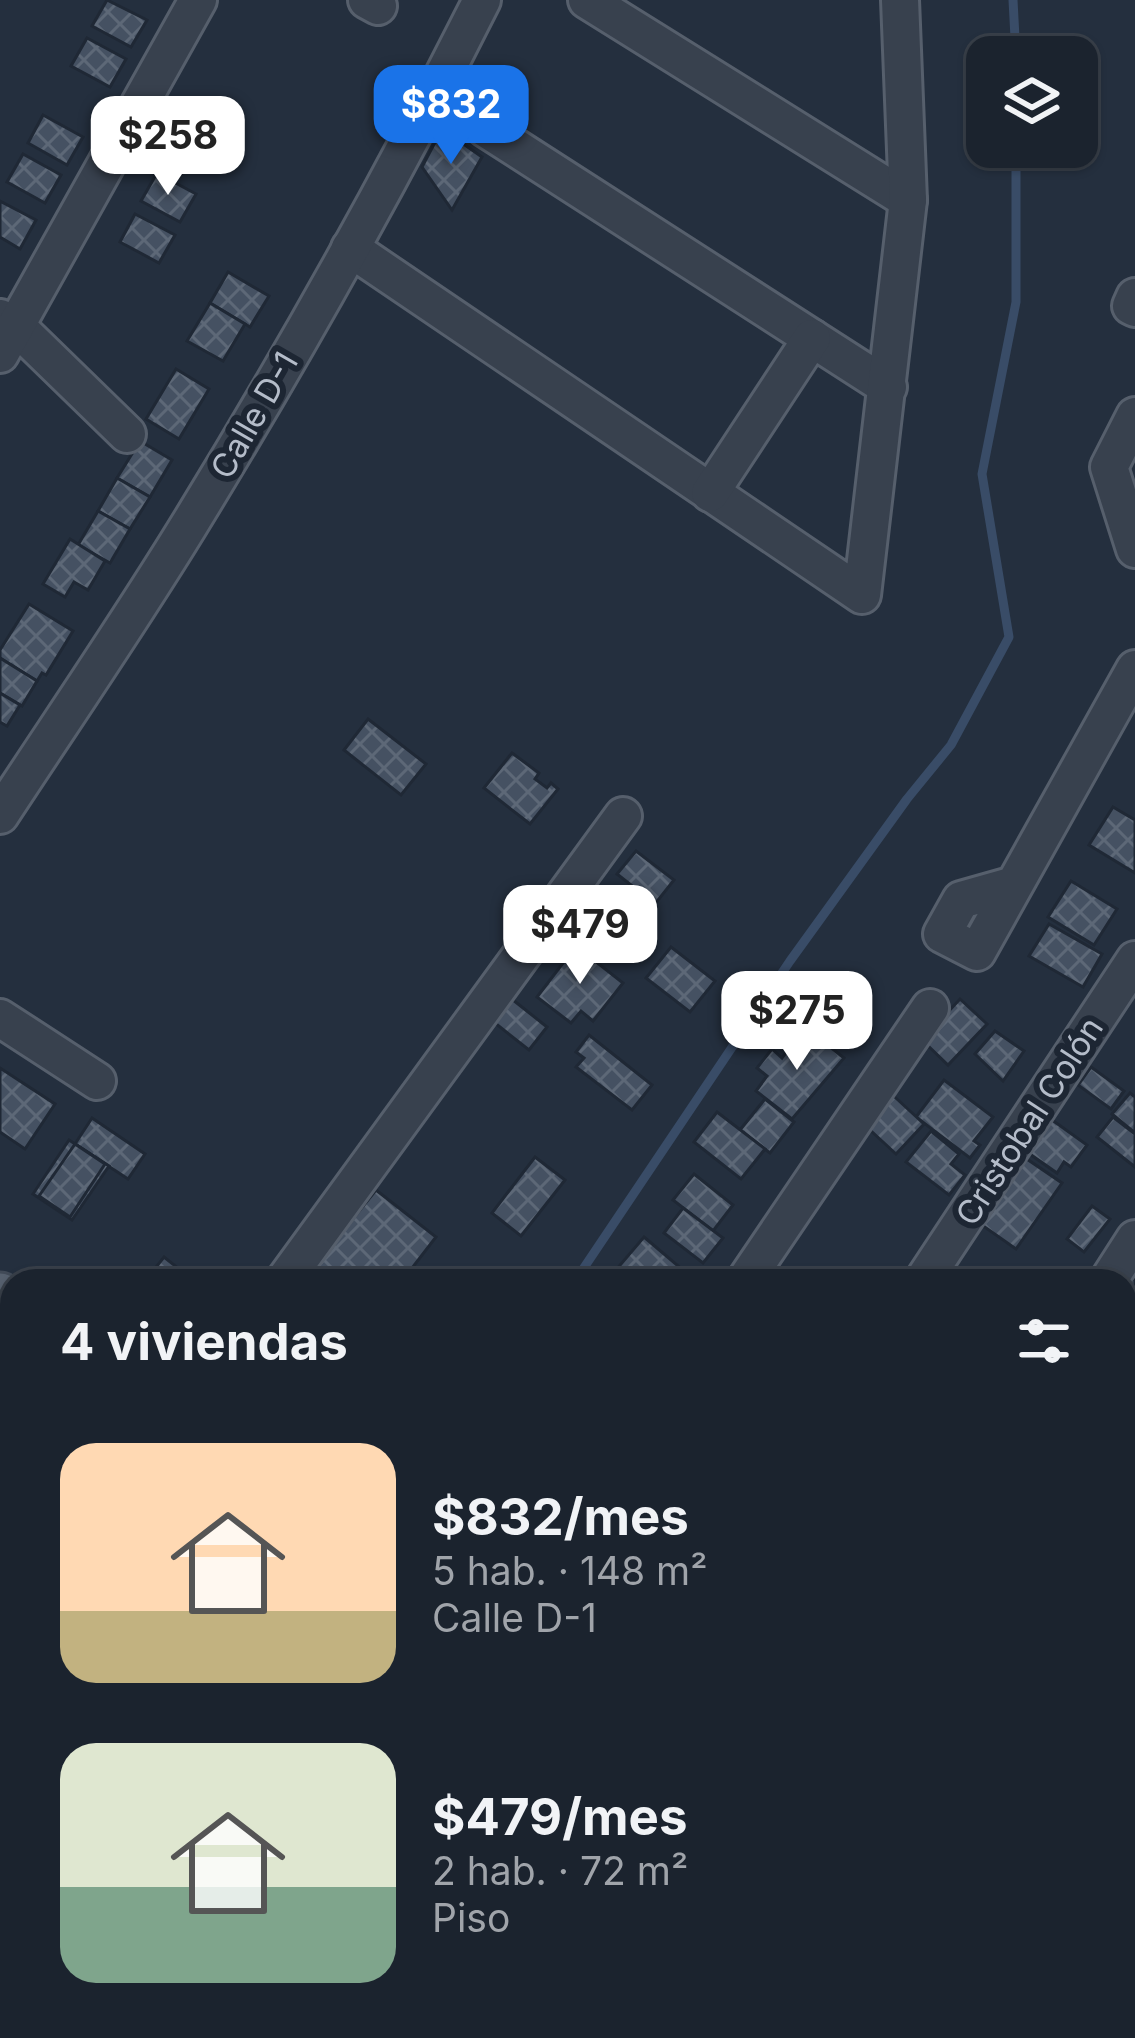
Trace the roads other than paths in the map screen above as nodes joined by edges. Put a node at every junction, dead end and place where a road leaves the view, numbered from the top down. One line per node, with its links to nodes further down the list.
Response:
1 (198, 0): 10 (street)
2 (482, 0): 7 (street, Calle D-1)
3 (586, 0): 6 (street)
4 (900, 0): 6 (street)
5 (485, 128): 11 (street)
6 (908, 200): 12 (street)
7 (350, 248): 15 (street); 18 (street, Calle D-1)
8 (1135, 296): 9 (street)
9 (1135, 308)
10 (6, 333): 14 (street)
11 (812, 338): 12 (street); 15 (street)
12 (888, 387): 15 (street)
13 (1135, 416): 16 (street)
14 (127, 434)
15 (710, 493)
16 (1135, 549)
17 (1135, 669): 20 (street)
18 (0, 815)
19 (623, 816): 26 (street)
20 (1014, 885)
21 (1135, 960): 28 (street, Cristobal Colón)
22 (930, 1008): 27 (street)
23 (0, 1018): 24 (street)
24 (98, 1081)
25 (1135, 1239): 29 (street)
26 (293, 1269)
27 (753, 1269)
28 (931, 1269)
29 (1116, 1269)

